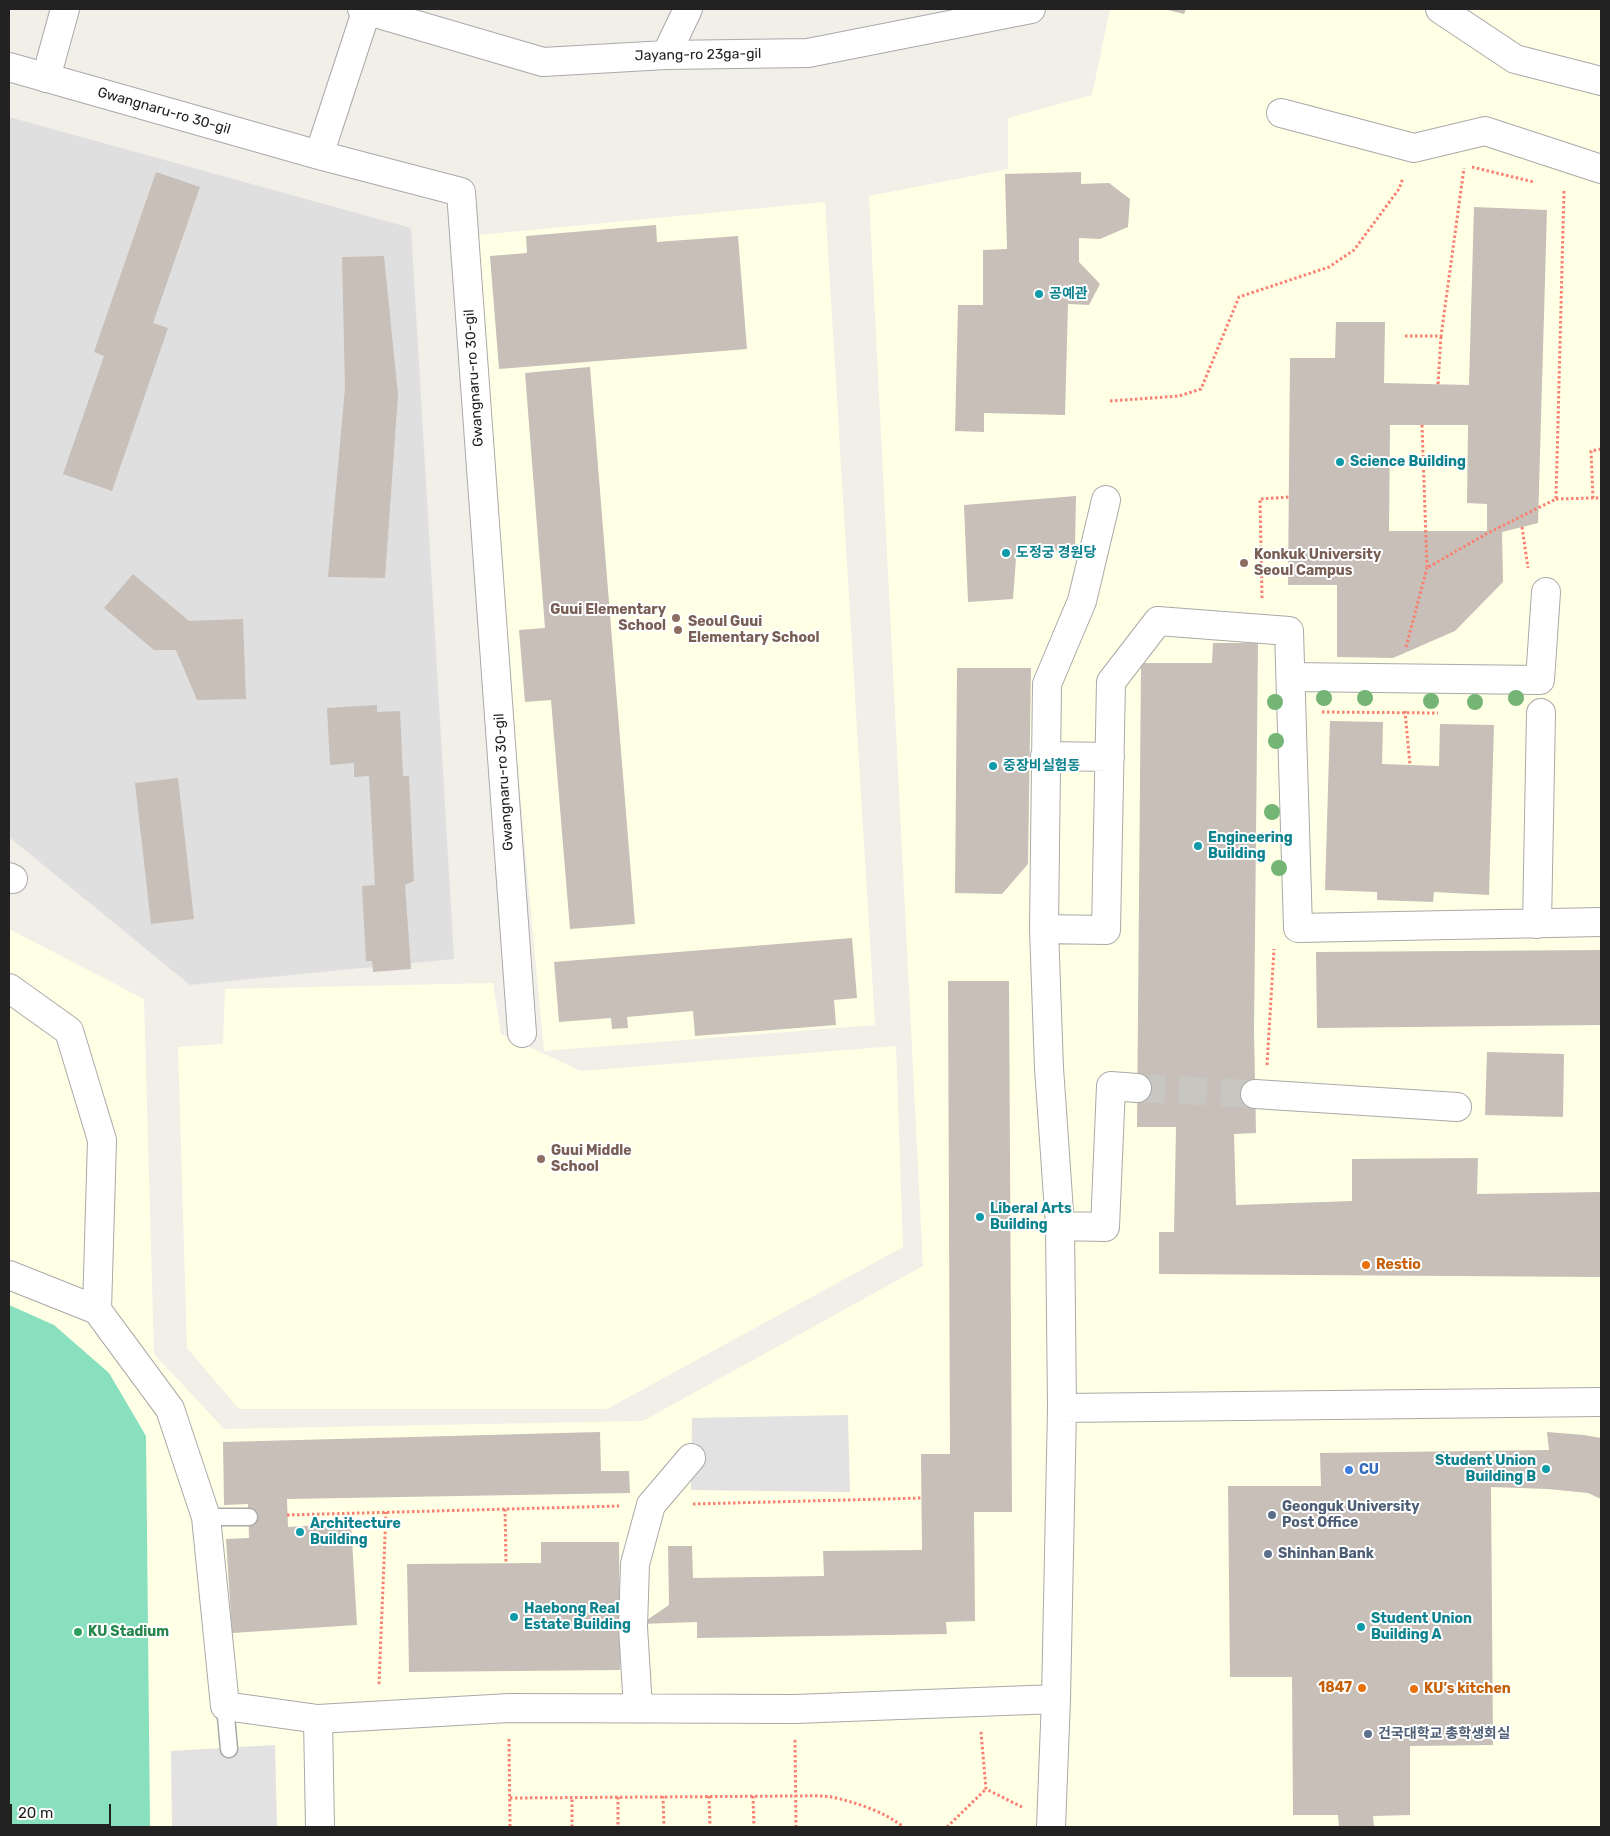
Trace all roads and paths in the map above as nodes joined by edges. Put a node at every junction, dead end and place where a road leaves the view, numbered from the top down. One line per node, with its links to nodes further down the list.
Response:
1 (65, 9): 8 (street)
2 (366, 9): 6 (street, Jayang-ro 23ga-gil); 12 (street)
3 (688, 9): 6 (street)
4 (1031, 9): 6 (street, Jayang-ro 23ga-gil)
5 (1440, 9): 9 (street)
6 (666, 55)
7 (9, 67): 8 (street, Gwangnaru-ro 30-gil)
8 (46, 78): 12 (street, Gwangnaru-ro 30-gil)
9 (1601, 81)
10 (1281, 113): 11 (street)
11 (1414, 148): 13 (street); 19 (path)
12 (319, 155): 42 (street, Gwangnaru-ro 30-gil)
13 (1601, 169)
14 (1537, 183): 17 (path)
15 (1555, 188): 25 (path)
16 (1405, 336): 17 (path)
17 (1441, 336): 18 (path)
18 (1438, 384)
19 (1110, 401)
20 (1422, 425): 27 (path)
21 (1601, 449): 23 (path)
22 (1289, 498): 29 (path)
23 (1593, 498): 24 (path); 25 (path)
24 (1601, 498)
25 (1556, 499): 27 (path)
26 (1106, 500): 34 (street)
27 (1427, 568): 31 (path)
28 (1546, 592): 31 (street)
29 (1262, 601)
30 (1291, 677): 31 (street); 35 (street); 39 (street)
31 (1398, 678)
32 (1406, 713): 36 (path)
33 (1541, 713): 38 (street)
34 (1046, 756): 35 (street); 40 (street)
35 (1110, 757): 40 (street)
36 (1410, 766)
37 (1601, 922): 38 (street)
38 (1537, 924): 39 (street)
39 (1298, 928): 44 (path)
40 (1044, 929): 46 (street)
41 (9, 988): 48 (street)
42 (522, 1032)
43 (1137, 1088): 46 (street)
44 (1260, 1095): 45 (street)
45 (1457, 1107)
46 (1060, 1226): 50 (street)
47 (9, 1275): 48 (street)
48 (97, 1310): 57 (street)
49 (1601, 1402): 50 (street)
50 (1062, 1408): 60 (street)
51 (691, 1458): 53 (street)
52 (922, 1498): 53 (path)
53 (651, 1505): 54 (path); 64 (street)
54 (505, 1509): 55 (path); 59 (path)
55 (386, 1512): 56 (path); 66 (path)
56 (287, 1515)
57 (206, 1517): 58 (lane); 62 (street)
58 (249, 1517)
59 (506, 1563)
60 (1056, 1699): 61 (street); 77 (street)
61 (979, 1702): 65 (street); 69 (path)
62 (226, 1706): 67 (street); 68 (lane)
63 (509, 1708): 64 (street); 66 (street); 76 (path)
64 (638, 1708): 65 (street)
65 (795, 1709): 73 (path)
66 (377, 1716): 67 (street)
67 (318, 1719): 78 (street)
68 (228, 1749)
69 (986, 1789): 77 (path); 87 (path)
70 (663, 1796): 71 (path); 75 (path); 82 (path)
71 (709, 1796): 72 (path); 83 (path)
72 (753, 1796): 73 (path); 84 (path)
73 (795, 1796): 85 (path); 86 (path)
74 (572, 1797): 75 (path); 76 (path); 80 (path)
75 (618, 1797): 81 (path)
76 (510, 1798): 79 (path)
77 (1051, 1824)
78 (320, 1827)
79 (510, 1827)
80 (572, 1827)
81 (618, 1827)
82 (664, 1827)
83 (710, 1827)
84 (754, 1827)
85 (796, 1827)
86 (903, 1827)
87 (947, 1827)

